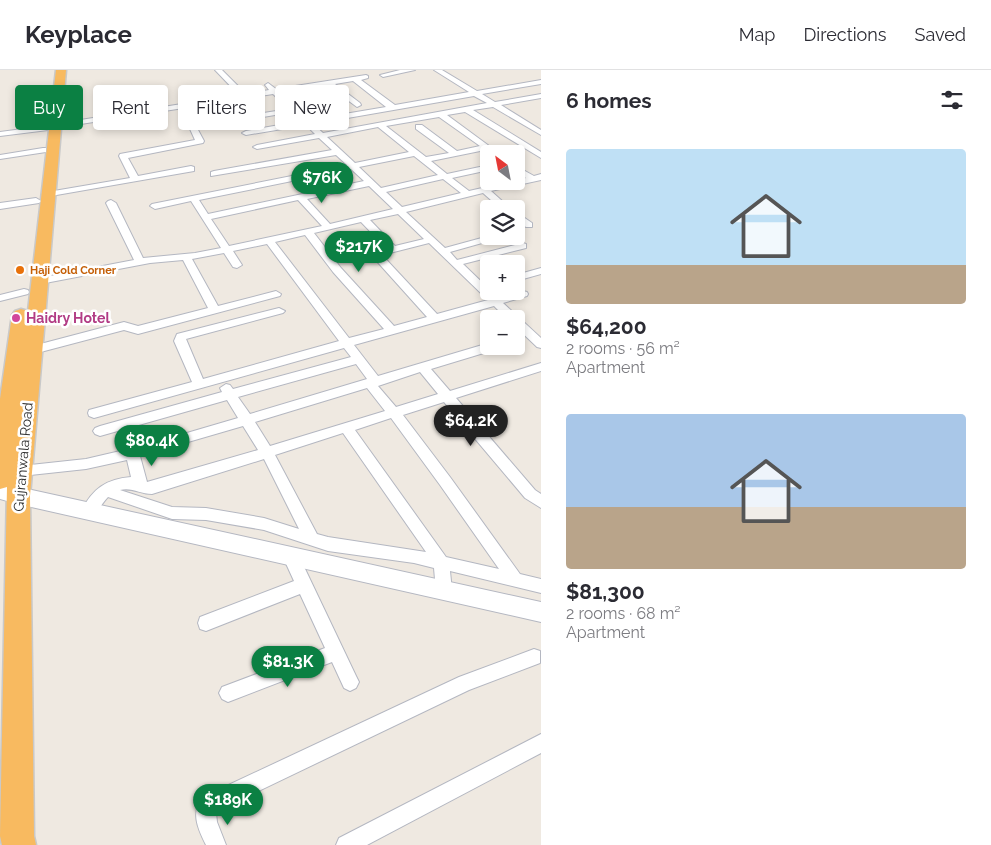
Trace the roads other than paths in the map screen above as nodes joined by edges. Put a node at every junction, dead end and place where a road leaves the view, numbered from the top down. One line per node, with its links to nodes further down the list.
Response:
1 (218, 70): 9 (street)
2 (412, 70): 4 (street)
3 (438, 70): 14 (street)
4 (383, 75)
5 (352, 77): 6 (street); 8 (street); 18 (street)
6 (366, 77)
7 (541, 82): 10 (street)
8 (329, 83): 11 (street); 21 (street)
9 (233, 85)
10 (510, 87): 14 (street); 16 (street)
11 (272, 89): 12 (street); 13 (street)
12 (265, 91)
13 (275, 92)
14 (473, 93): 19 (street); 22 (street)
15 (541, 96): 16 (street)
16 (530, 98): 19 (street)
17 (390, 99): 18 (street)
18 (381, 100): 22 (street)
19 (492, 105): 23 (street); 31 (street)
20 (178, 106): 27 (street)
21 (357, 106)
22 (392, 107): 24 (street); 26 (street)
23 (466, 109): 25 (street); 47 (street)
24 (349, 114)
25 (439, 114): 26 (street); 40 (street)
26 (410, 119): 28 (street)
27 (83, 121)
28 (380, 125): 39 (street); 45 (street)
29 (419, 127): 46 (street)
30 (275, 128): 37 (street)
31 (539, 129)
32 (25, 130): 38 (street)
33 (49, 130): 43 (highway, Gujranwala Road)
34 (50, 130): 62 (highway, Gujranwala Road)
35 (194, 130): 57 (street)
36 (315, 130): 39 (street)
37 (246, 133)
38 (0, 134)
39 (321, 136): 41 (street); 44 (street)
40 (484, 145)
41 (257, 147)
42 (480, 149): 46 (street)
43 (43, 150): 48 (street); 62 (highway, Gujranwala Road)
44 (337, 152): 50 (street); 54 (street)
45 (416, 153): 49 (street); 50 (street)
46 (456, 154): 49 (street)
47 (541, 156)
48 (0, 157)
49 (425, 160): 55 (street)
50 (351, 166): 58 (street); 63 (street)
51 (191, 169): 57 (street)
52 (480, 169): 55 (street)
53 (525, 172): 56 (street)
54 (214, 174)
55 (445, 176): 60 (street); 61 (street)
56 (537, 178)
57 (135, 179): 62 (street)
58 (370, 183): 60 (street); 64 (street)
59 (484, 190): 61 (street); 65 (street)
60 (378, 191): 69 (street)
61 (467, 194): 69 (street)
62 (42, 198): 67 (street); 92 (highway, Gujranwala Road)
63 (193, 198): 68 (street); 70 (street)
64 (300, 198): 70 (street); 74 (street)
65 (497, 200)
66 (111, 204): 86 (street)
67 (0, 206)
68 (155, 206)
69 (399, 210): 71 (street); 77 (street)
70 (206, 217): 80 (street)
71 (362, 218): 74 (street); 81 (street)
72 (525, 222): 73 (street)
73 (529, 225)
74 (328, 227): 75 (street)
75 (308, 232): 76 (street); 102 (street)
76 (269, 240): 80 (street); 104 (street)
77 (431, 240): 81 (street); 82 (street)
78 (480, 242): 82 (street)
79 (523, 246): 87 (street)
80 (227, 249): 84 (street); 88 (street)
81 (393, 249): 83 (street)
82 (443, 251): 87 (street)
83 (375, 254): 85 (street); 100 (street)
84 (186, 257): 86 (street); 97 (street)
85 (358, 258)
86 (140, 262): 92 (street)
87 (456, 263): 91 (street)
88 (237, 265)
89 (541, 271): 90 (street)
90 (525, 275)
91 (480, 283)
92 (32, 287): 94 (street); 106 (highway, Gujranwala Road); 124 (highway, Gujranwala Road)
93 (276, 294): 97 (street)
94 (0, 298)
95 (503, 300): 96 (street)
96 (496, 302): 99 (street); 100 (street)
97 (215, 310): 106 (street)
98 (279, 310): 113 (street)
99 (504, 310)
100 (435, 319): 102 (street)
101 (525, 326): 103 (street)
102 (392, 330): 104 (street)
103 (536, 333): 105 (street)
104 (346, 343): 108 (street); 111 (street)
105 (541, 344)
106 (33, 350): 123 (highway, Gujranwala Road)
107 (480, 350): 109 (street)
108 (358, 359): 112 (street); 114 (street)
109 (423, 368): 112 (street); 115 (street)
110 (541, 368): 115 (street)
111 (219, 378): 113 (street); 114 (street)
112 (373, 383): 117 (street); 118 (street)
113 (199, 384): 116 (street)
114 (230, 394): 118 (street); 120 (street)
115 (447, 396): 117 (street); 128 (street)
116 (94, 413)
117 (394, 413): 119 (street); 134 (street)
118 (246, 420): 121 (street); 122 (street)
119 (346, 428): 121 (street); 133 (street)
120 (100, 431)
121 (267, 452): 125 (street); 130 (street)
122 (133, 454): 123 (street); 125 (street)
123 (21, 471): 127 (highway, Gujranwala Road)
124 (0, 480)
125 (141, 488): 126 (street)
126 (104, 490): 129 (street); 130 (street)
127 (9, 493): 129 (main road); 145 (highway, Gujranwala Road)
128 (541, 502)
129 (88, 512): 131 (main road)
130 (315, 540): 132 (street); 133 (street)
131 (291, 557): 132 (main road); 135 (street)
132 (313, 562): 137 (main road)
133 (442, 564): 134 (street); 137 (street)
134 (516, 580): 136 (street)
135 (304, 585): 139 (street); 140 (street)
136 (541, 586)
137 (444, 591): 138 (main road)
138 (541, 612)
139 (206, 623)
140 (336, 652): 142 (street); 143 (street)
141 (534, 657): 146 (street)
142 (350, 682)
143 (228, 693)
144 (541, 743): 147 (street)
145 (18, 845)
146 (216, 845)
147 (346, 845)

